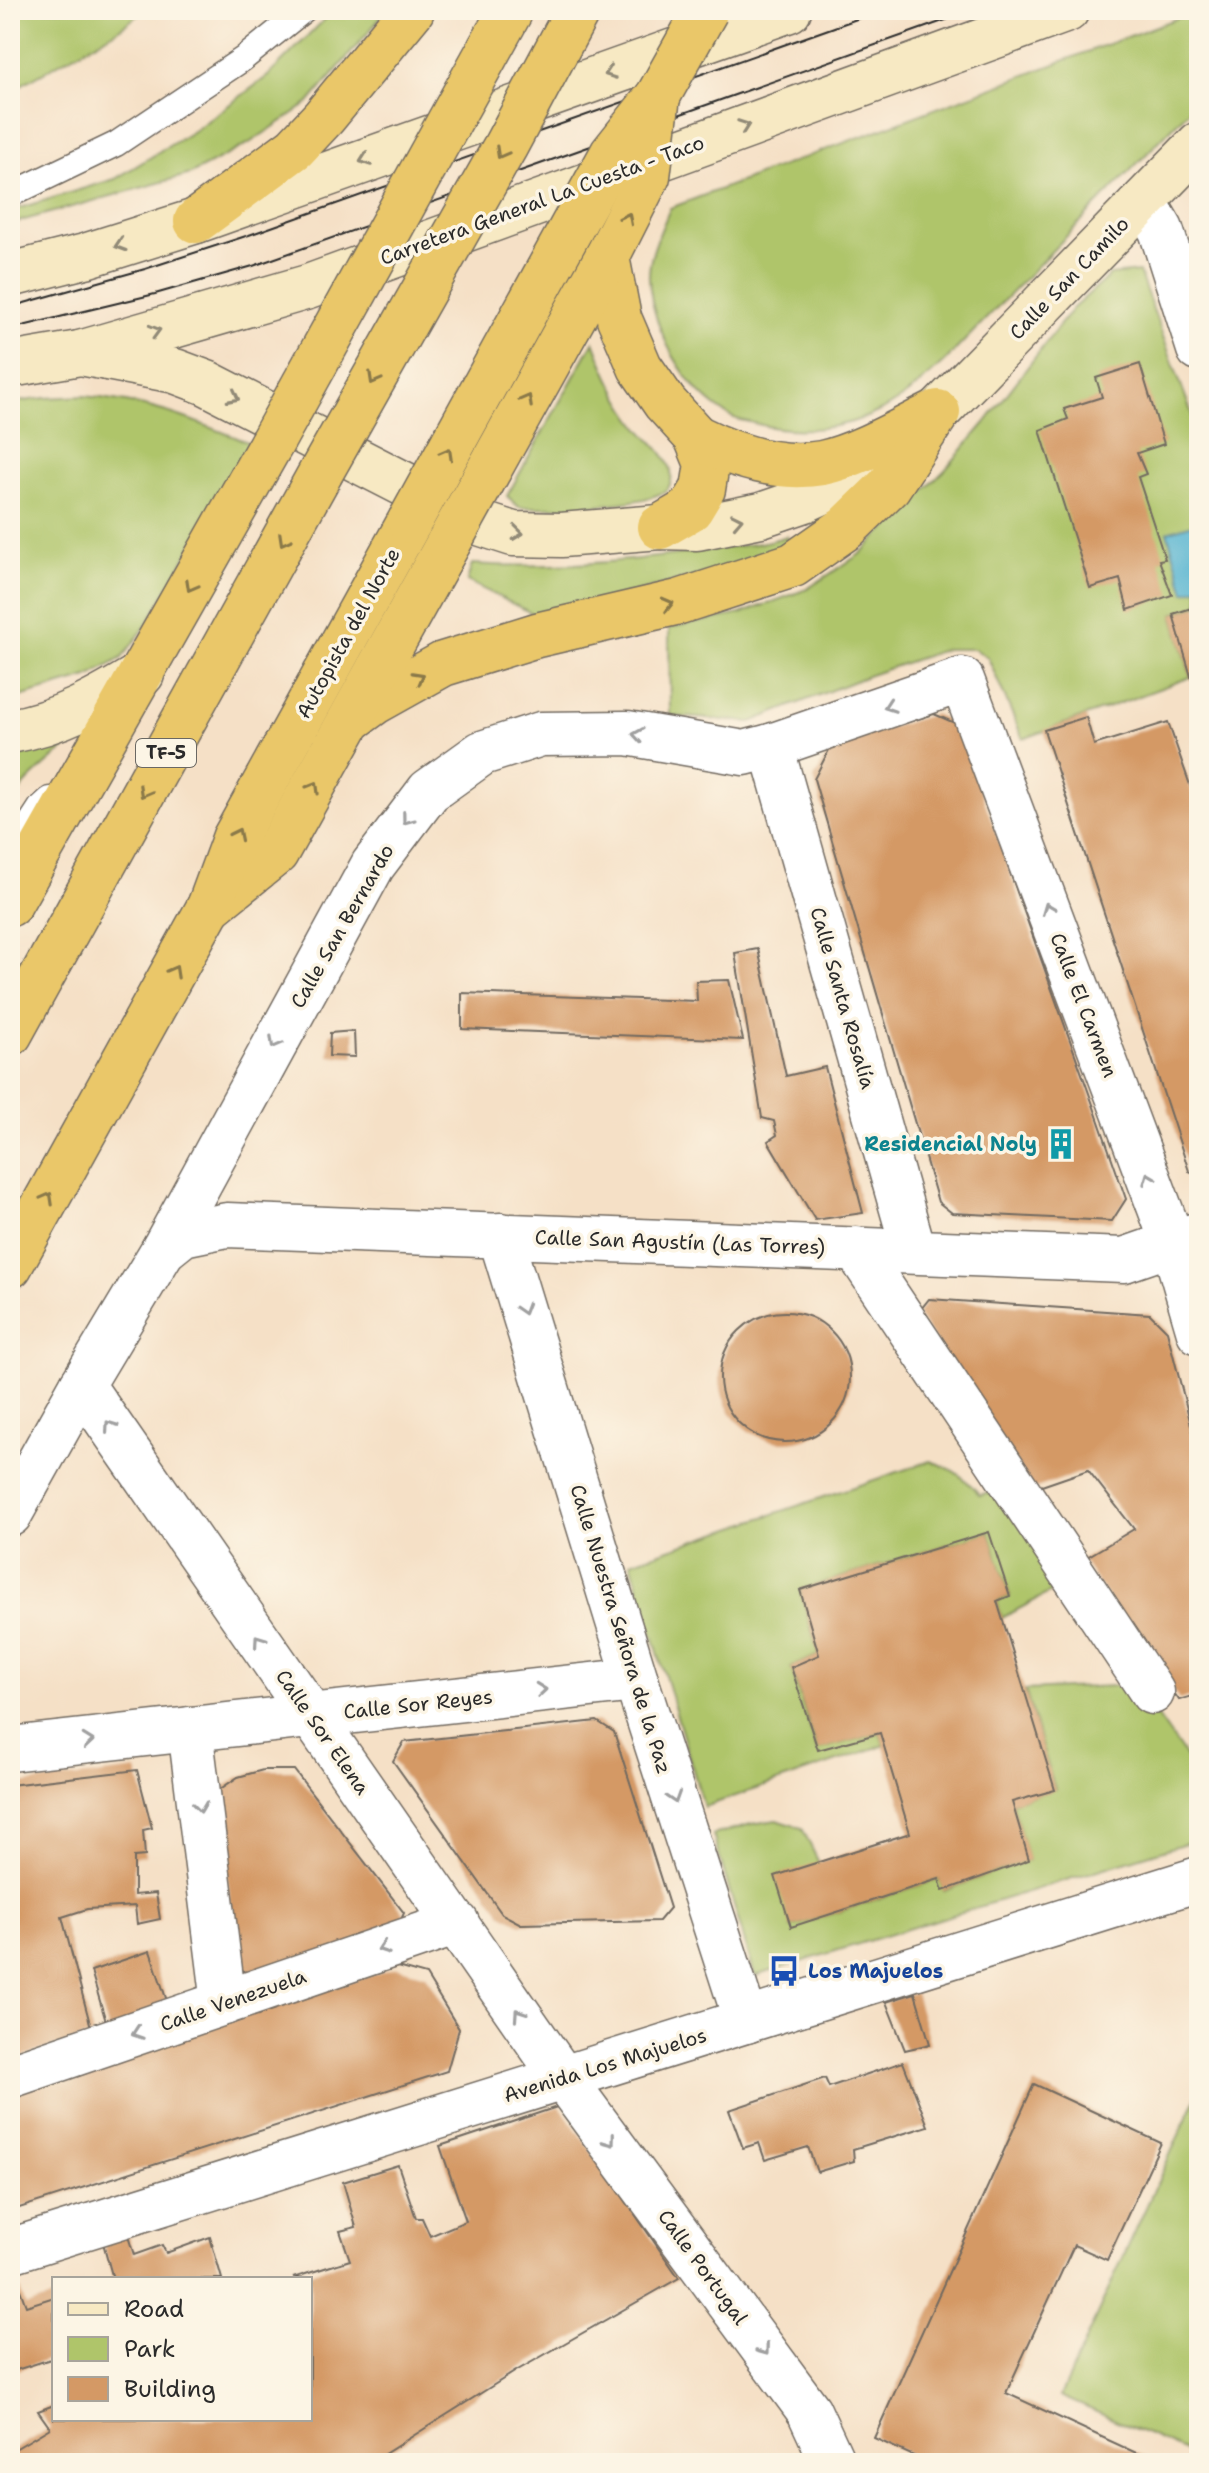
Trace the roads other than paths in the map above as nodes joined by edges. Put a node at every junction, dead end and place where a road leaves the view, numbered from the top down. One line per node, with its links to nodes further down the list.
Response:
1 (304, 10): 10 (lane)
2 (412, 10): 12 (highway)
3 (511, 10): 21 (highway, one-way to 21, bridge)
4 (578, 10): 30 (highway, TF-5, one-way to 30, bridge)
5 (706, 10): 8 (highway, Autopista del Norte, bridge)
6 (789, 10): 12 (main road, one-way to 12)
7 (1067, 10): 16 (main road, Carretera General La Cuesta - Taco, one-way to 7)
8 (658, 96): 13 (highway, one-way to 8, bridge); 29 (highway, Autopista del Norte, one-way to 8, bridge)
9 (1199, 144): 11 (main road, Calle San Camilo)
10 (10, 195)
11 (1144, 201): 15 (street); 18 (main road, Calle San Camilo)
12 (196, 221): 14 (main road, one-way to 14)
13 (607, 257): 19 (highway, bridge); 23 (highway, one-way to 13, bridge)
14 (10, 275)
15 (1199, 349)
16 (80, 353): 17 (main road, Carretera General La Cuesta - Taco); 20 (main road, Calle San Camilo, one-way to 20)
17 (10, 365)
18 (938, 412): 19 (highway); 20 (main road, Calle San Camilo, one-way to 18); 23 (highway, one-way to 18)
19 (696, 437): 20 (highway)
20 (660, 527)
21 (142, 674): 24 (main road); 26 (highway)
22 (962, 680): 25 (street, Calle San Bernardo, one-way to 25); 32 (street, Calle El Carmen, one-way to 22)
23 (353, 718): 29 (highway, one-way to 23)
24 (10, 731)
25 (771, 746): 34 (street, Calle San Bernardo, one-way to 34); 35 (street, Calle Santa Rosalía)
26 (90, 762): 27 (lane); 28 (highway)
27 (10, 854)
28 (10, 904)
29 (209, 907): 36 (highway, Autopista del Norte, one-way to 29)
30 (10, 1034)
31 (500, 1235): 33 (street, Calle San Agustín (Las Torres)); 34 (street, Calle San Agustín (Las Torres)); 40 (street, Calle Nuestra Señora de la Paz, one-way to 40)
32 (1186, 1238): 35 (street, Calle San Agustín (Las Torres)); 37 (street, Calle El Carmen)
33 (856, 1249): 35 (street, Calle San Agustín (Las Torres)); 41 (street)
34 (163, 1250): 38 (street, Calle San Bernardo)
35 (914, 1251)
36 (10, 1266)
37 (1199, 1332)
38 (82, 1385): 39 (street, Calle San Bernardo); 42 (street, Calle Sor Elena, one-way to 38)
39 (10, 1514)
40 (636, 1680): 42 (street, Calle Sor Reyes, one-way to 40); 48 (street, Calle Nuestra Señora de la Paz, one-way to 48)
41 (1152, 1692)
42 (311, 1715): 43 (street, Calle Sor Reyes); 46 (street, Calle Sor Elena)
43 (190, 1729): 44 (street, Calle Sor Reyes, one-way to 43); 47 (street, one-way to 47)
44 (10, 1749)
45 (1199, 1879): 48 (street, Avenida Los Majuelos)
46 (457, 1923): 47 (street, Calle Venezuela, one-way to 47); 50 (street, Calle Sor Elena, one-way to 46)
47 (224, 2003): 49 (street, Calle Venezuela, one-way to 49)
48 (746, 2021): 50 (street, Avenida Los Majuelos)
49 (10, 2076)
50 (563, 2078): 51 (street, Avenida Los Majuelos); 52 (street, Calle Portugal, one-way to 52)
51 (10, 2251)
52 (833, 2463)

